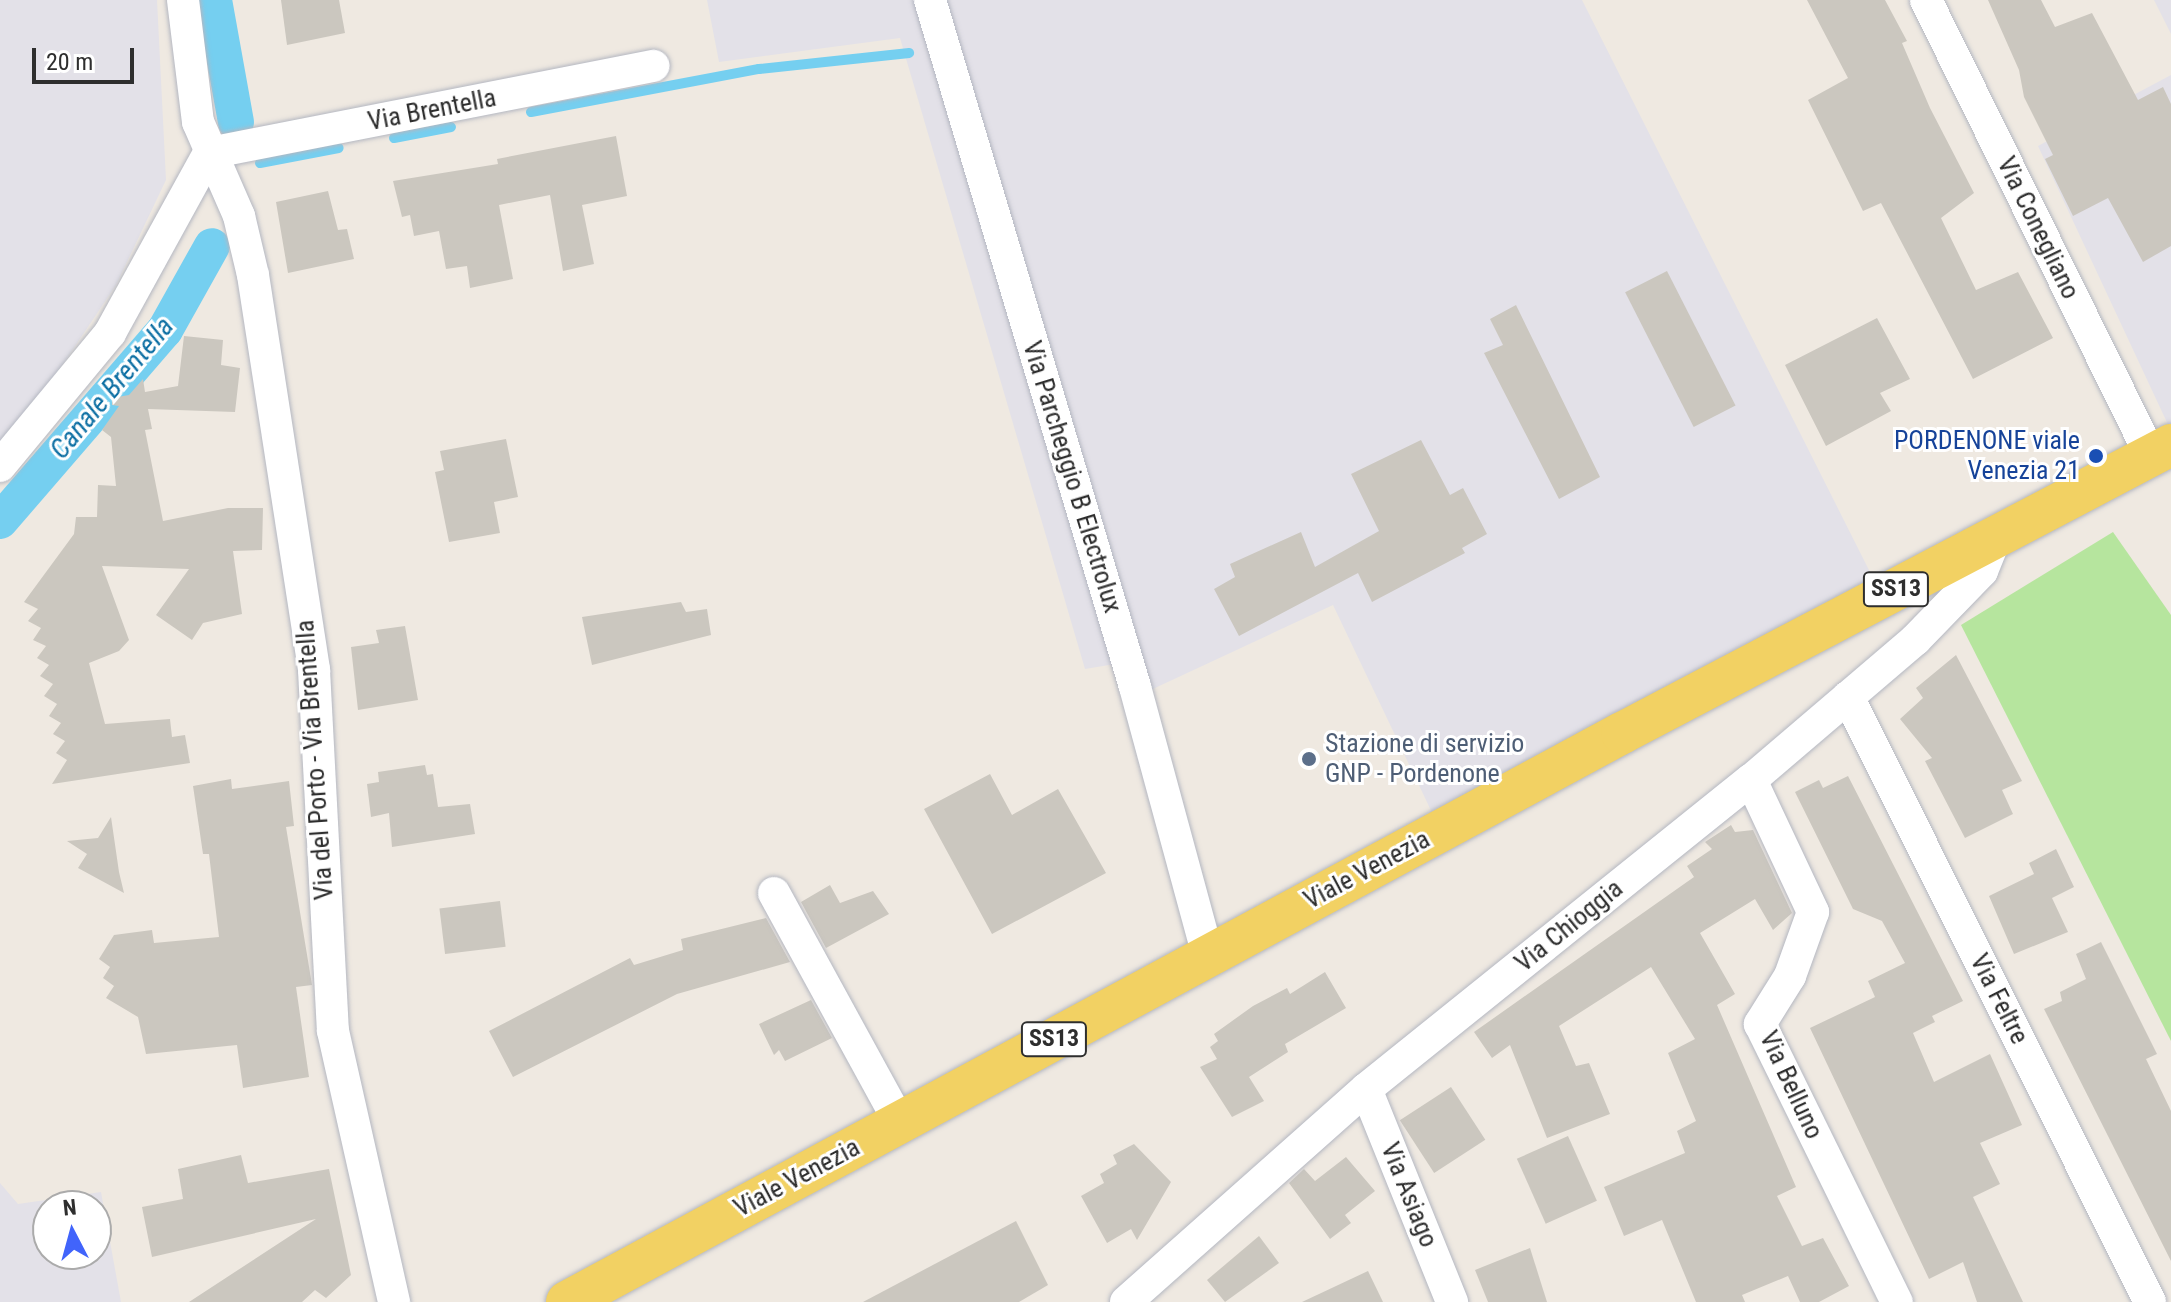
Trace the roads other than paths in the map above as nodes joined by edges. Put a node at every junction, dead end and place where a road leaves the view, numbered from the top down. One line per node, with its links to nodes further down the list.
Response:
1 (183, 0): 5 (street)
2 (930, 0): 12 (street, Via Parcheggio B Electrolux)
3 (1926, 0): 6 (street, Via Conegliano)
4 (654, 66): 5 (street, Via Brentella)
5 (209, 153): 7 (street); 15 (street, Via del Porto - Via Brentella)
6 (2161, 450): 8 (main road, Viale Venezia / SS13)
7 (0, 466)
8 (1995, 538): 9 (street, Via Chioggia); 12 (main road, Viale Venezia / SS13)
9 (1848, 697): 10 (street, Via Chioggia); 20 (street, Via Feltre)
10 (1751, 780): 13 (street, Via Chioggia); 19 (street, Via Belluno)
11 (774, 893): 14 (street)
12 (1208, 956): 14 (main road, Viale Venezia / SS13)
13 (1366, 1089): 17 (street, Via Chioggia); 18 (street, Via Asiago)
14 (900, 1123): 16 (main road, Viale Venezia / SS13)
15 (394, 1302)
16 (567, 1302)
17 (1126, 1302)
18 (1452, 1302)
19 (1897, 1302)
20 (2150, 1302)

